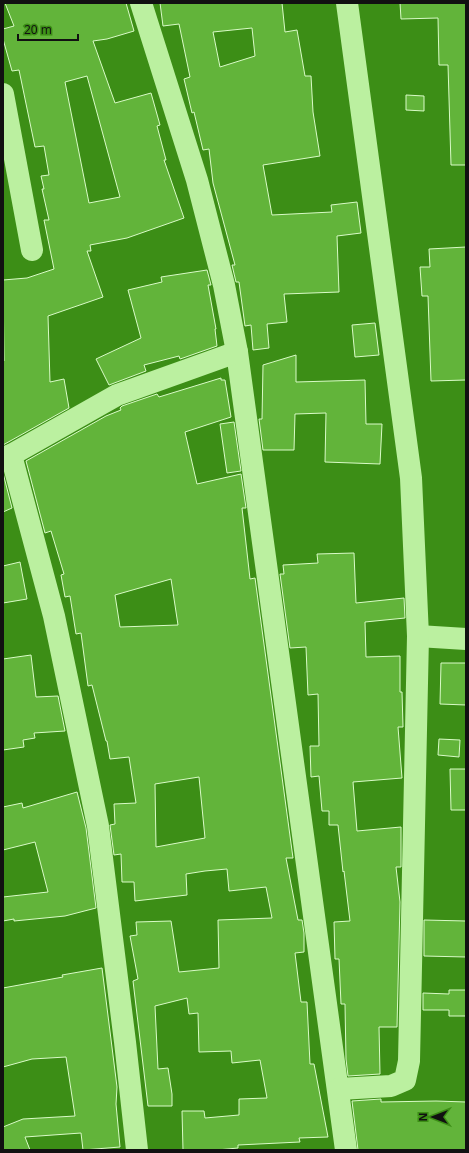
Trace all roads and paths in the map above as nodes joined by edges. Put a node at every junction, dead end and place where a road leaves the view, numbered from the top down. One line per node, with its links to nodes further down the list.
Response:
1 (141, 3): 5 (street)
2 (347, 3): 7 (street)
3 (3, 94): 4 (street)
4 (32, 250)
5 (237, 352): 6 (street); 9 (street)
6 (7, 457): 10 (street)
7 (418, 636): 8 (street); 9 (street)
8 (466, 639)
9 (339, 1089): 11 (street)
10 (137, 1150)
11 (346, 1150)

